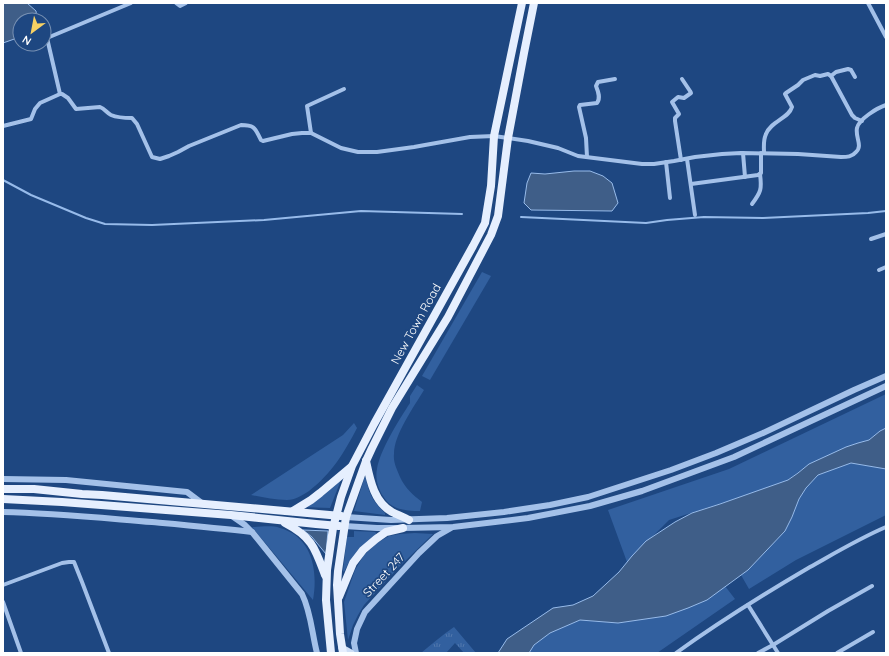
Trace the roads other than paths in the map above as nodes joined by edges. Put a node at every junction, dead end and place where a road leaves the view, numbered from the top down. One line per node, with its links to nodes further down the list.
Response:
1 (131, 3): 13 (street)
2 (176, 3): 3 (street)
3 (186, 3)
4 (522, 3): 18 (main road, New Town Road)
5 (534, 3): 19 (main road)
6 (868, 3): 7 (street)
7 (886, 36)
8 (831, 76): 9 (street); 15 (street); 21 (street)
9 (855, 77)
10 (615, 79): 22 (street)
11 (682, 79): 24 (street)
12 (344, 89): 17 (street)
13 (60, 94): 16 (street); 17 (street)
14 (886, 105): 15 (street)
15 (862, 121): 21 (street)
16 (3, 126)
17 (311, 133): 18 (street)
18 (494, 136): 19 (street); 39 (main road, New Town Road)
19 (508, 138): 22 (street); 38 (main road)
20 (743, 153): 21 (street); 23 (street); 27 (street)
21 (763, 153): 26 (street)
22 (587, 157): 25 (street)
23 (687, 159): 24 (street); 28 (street)
24 (681, 160): 25 (street)
25 (666, 162): 29 (street)
26 (760, 174): 27 (street); 30 (street)
27 (745, 177): 28 (street)
28 (691, 184): 31 (street)
29 (670, 198)
30 (752, 204)
31 (695, 215)
32 (886, 234): 33 (street)
33 (871, 239)
34 (886, 267): 35 (street)
35 (879, 270)
36 (886, 376): 42 (street)
37 (886, 386): 45 (street)
38 (366, 461): 50 (main road); 52 (main road)
39 (352, 466): 47 (main road); 49 (main road, New Town Road)
40 (3, 479): 44 (street)
41 (3, 489): 44 (main road)
42 (588, 497): 45 (street); 52 (street)
43 (3, 499): 48 (main road)
44 (203, 504): 47 (main road)
45 (590, 506): 55 (street)
46 (3, 512): 58 (street)
47 (293, 512): 49 (main road)
48 (232, 516): 51 (main road); 58 (street)
49 (336, 516): 50 (main road); 53 (main road, New Town Road)
50 (346, 517): 52 (street); 54 (main road)
51 (280, 520): 53 (main road); 59 (main road)
52 (409, 520)
53 (334, 525): 54 (main road); 59 (main road, New Town Road)
54 (344, 526): 57 (street); 63 (main road)
55 (453, 527): 57 (street); 73 (street, Street 247)
56 (886, 527): 64 (street)
57 (403, 528): 63 (main road)
58 (252, 532): 70 (street)
59 (326, 578): 71 (main road, New Town Road)
60 (3, 585): 69 (street)
61 (872, 586): 66 (street)
62 (3, 602): 68 (street)
63 (337, 602): 67 (main road)
64 (748, 605): 66 (street); 74 (street)
65 (873, 632): 77 (street)
66 (773, 645): 75 (street); 76 (street)
67 (342, 650): 72 (main road)
68 (21, 653)
69 (109, 653)
70 (317, 653)
71 (331, 653)
72 (350, 653)
73 (356, 653)
74 (676, 653)
75 (758, 653)
76 (778, 653)
77 (837, 653)

